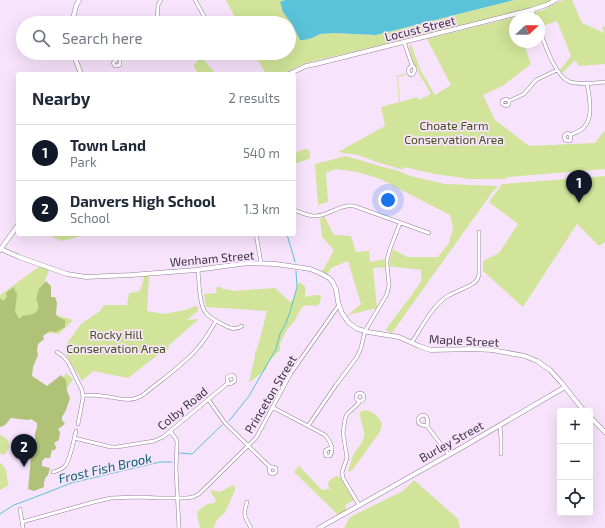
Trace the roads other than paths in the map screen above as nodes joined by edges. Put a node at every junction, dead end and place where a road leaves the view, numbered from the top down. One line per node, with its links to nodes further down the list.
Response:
1 (79, 0): 6 (main road)
2 (161, 0): 7 (street)
3 (195, 0): 8 (street)
4 (556, 0): 5 (main road, Locust Street)
5 (532, 10): 9 (main road, Locust Street)
6 (74, 16)
7 (157, 16)
8 (204, 16)
9 (404, 42): 12 (street); 15 (main road, Locust Street)
10 (545, 42): 13 (street)
11 (76, 60): 14 (main road)
12 (412, 65)
13 (557, 70): 17 (street); 18 (street)
14 (80, 72)
15 (293, 72)
16 (605, 82): 17 (street)
17 (587, 83): 19 (street)
18 (509, 101)
19 (570, 135)
20 (296, 211): 21 (street)
21 (400, 223): 24 (street); 32 (street)
22 (16, 228): 26 (main road)
23 (479, 232): 34 (street)
24 (429, 233)
25 (256, 236): 27 (street)
26 (0, 250): 28 (main road, Wenham Street)
27 (260, 263): 28 (main road, Wenham Street); 29 (main road, Wenham Street)
28 (198, 270): 30 (street)
29 (339, 305): 32 (main road, Wenham Street); 41 (street, Princeton Street)
30 (216, 321): 31 (street); 38 (street)
31 (242, 326)
32 (365, 331): 33 (main road, Wenham Street); 45 (street)
33 (394, 336): 34 (main road, Maple Street)
34 (412, 342): 37 (main road, Maple Street)
35 (57, 352): 38 (street)
36 (228, 383): 39 (street, Colby Road)
37 (565, 387): 42 (main road, Maple Street); 47 (main road, Burley Street)
38 (83, 396): 44 (street)
39 (208, 399): 49 (street, Colby Road); 52 (street)
40 (360, 401): 60 (street)
41 (272, 408): 45 (street); 52 (street, Princeton Street)
42 (582, 408)
43 (593, 420): 50 (main road)
44 (78, 424)
45 (308, 426): 53 (street)
46 (427, 426): 55 (street)
47 (500, 426): 54 (street); 55 (main road, Burley Street)
48 (76, 431): 51 (street)
49 (170, 431): 51 (street, Colby Road); 58 (street)
50 (605, 432)
51 (74, 438): 57 (street)
52 (248, 446): 56 (street); 58 (street, Princeton Street)
53 (332, 448)
54 (501, 454)
55 (448, 455): 60 (main road, Burley Street)
56 (270, 467)
57 (53, 472)
58 (177, 498): 62 (street, Princeton Street); 64 (street)
59 (247, 502): 65 (street)
60 (359, 505): 66 (main road, Burley Street)
61 (20, 509): 62 (street)
62 (22, 522): 63 (street)
63 (23, 528)
64 (179, 528)
65 (251, 528)
66 (319, 528)

